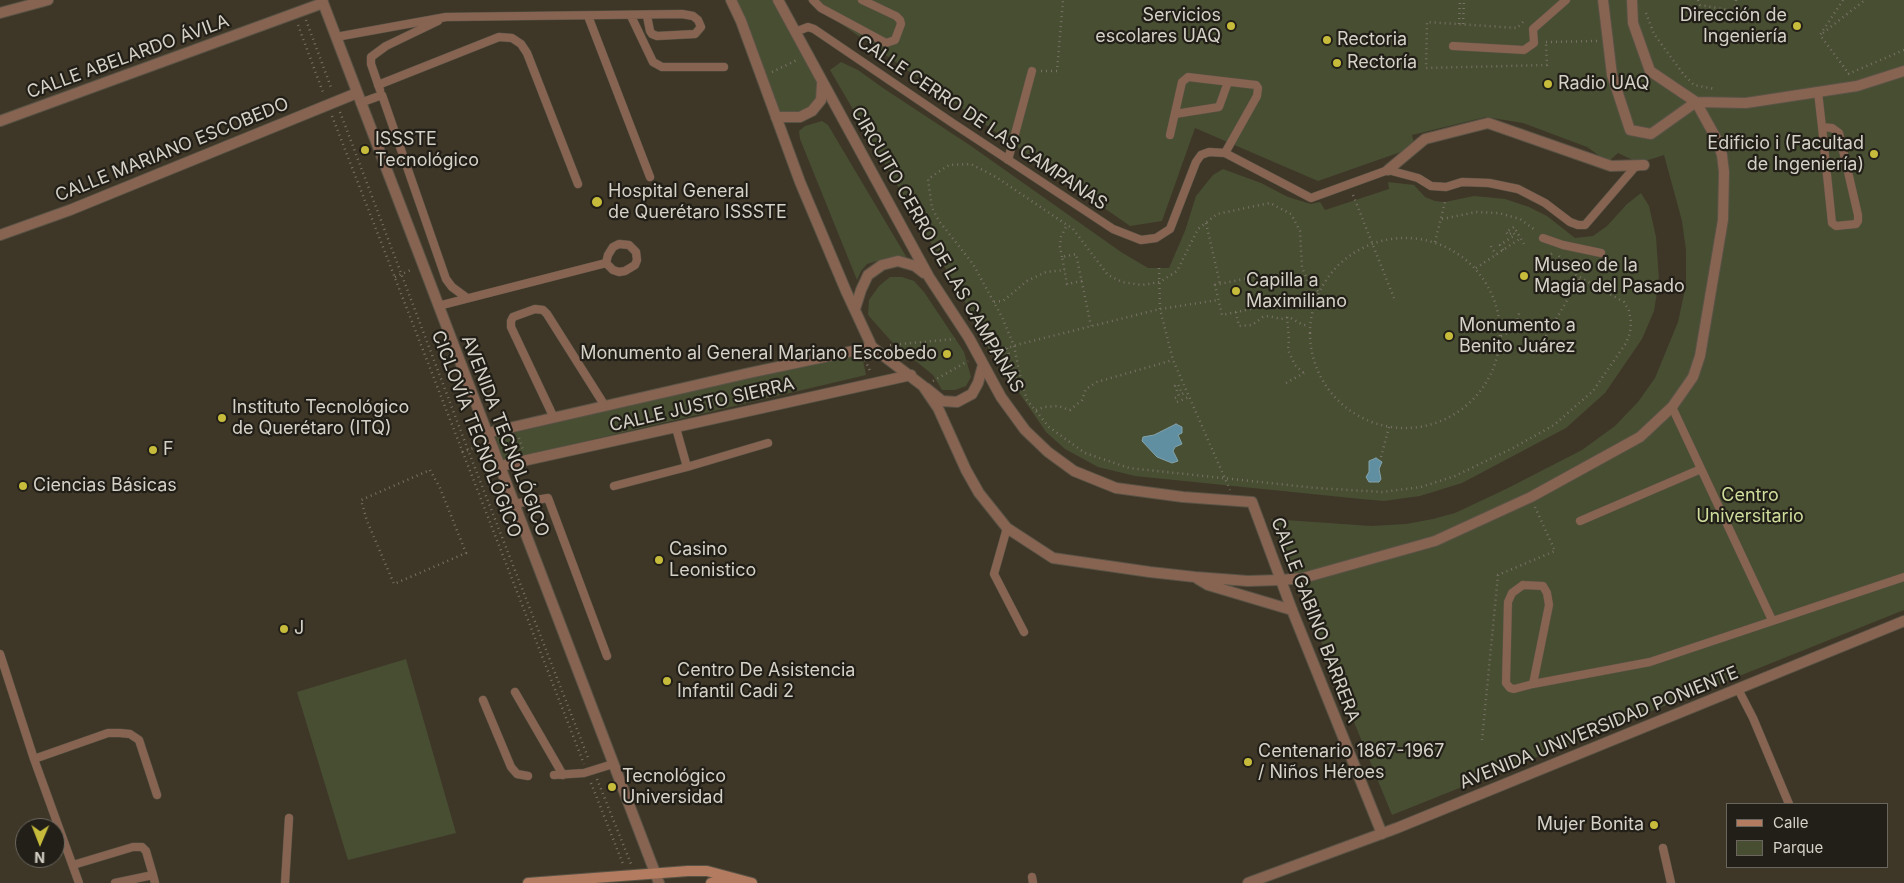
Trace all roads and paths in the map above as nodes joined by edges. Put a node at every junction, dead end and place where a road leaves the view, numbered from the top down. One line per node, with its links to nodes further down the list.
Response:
1 (48, 0): 19 (street)
2 (731, 0): 36 (street)
3 (778, 0): 24 (street, CIRCUITO CERRO DE LAS CAMPANAS)
4 (813, 0): 5 (lane)
5 (862, 0)
6 (1063, 0): 33 (path)
7 (1460, 0): 8 (path)
8 (1464, 0)
9 (1566, 0): 29 (lane)
10 (1603, 0): 47 (street)
11 (1632, 0): 47 (street)
12 (1698, 0): 13 (path)
13 (1736, 0)
14 (1843, 0): 26 (path)
15 (1865, 0): 26 (path)
16 (322, 2): 18 (street, CALLE ABELARDO ÁVILA); 25 (street, AVENIDA TECNOLÓGICO)
17 (1645, 9): 42 (path)
18 (298, 12): 46 (path); 46 (path, CICLOVÍA TECNOLÓGICO); 50 (street, CALLE ABELARDO ÁVILA)
19 (0, 13)
20 (588, 16): 21 (lane); 23 (lane); 57 (lane)
21 (632, 16): 22 (lane); 32 (lane)
22 (647, 16): 22 (lane)
23 (446, 17): 25 (lane); 40 (lane)
24 (795, 32): 31 (street, CIRCUITO CERRO DE LAS CAMPANAS); 54 (lane, CALLE CERRO DE LAS CAMPANAS)
25 (336, 36): 45 (street, AVENIDA TECNOLÓGICO)
26 (1820, 36): 35 (path)
27 (1597, 41): 28 (path)
28 (1546, 42)
29 (1453, 46)
30 (1904, 50): 35 (path)
31 (807, 56): 36 (path); 38 (street, CIRCUITO CERRO DE LAS CAMPANAS)
32 (724, 67)
33 (1032, 71): 54 (lane)
34 (1904, 71): 41 (street)
35 (1849, 74): 37 (path); 41 (path)
36 (762, 76): 49 (street)
37 (1842, 77)
38 (822, 82): 49 (street); 81 (street, CIRCUITO CERRO DE LAS CAMPANAS)
39 (1228, 82): 48 (lane); 48 (lane); 53 (lane)
40 (378, 85): 44 (lane); 58 (lane)
41 (1857, 86): 43 (street)
42 (1722, 90)
43 (1818, 92): 47 (street); 51 (lane)
44 (382, 95): 45 (lane); 87 (lane)
45 (358, 98): 46 (street, CALLE MARIANO ESCOBEDO); 91 (street, AVENIDA TECNOLÓGICO)
46 (331, 102): 64 (street, CALLE MARIANO ESCOBEDO); 127 (path, CICLOVÍA TECNOLÓGICO); 128 (path)
47 (1696, 102): 119 (street)
48 (1175, 114): 52 (lane)
49 (776, 117): 92 (street)
50 (0, 121)
51 (1822, 127): 51 (lane)
52 (1170, 135)
53 (1225, 153): 54 (lane, CALLE CERRO DE LAS CAMPANAS); 56 (lane)
54 (1008, 160)
55 (1644, 165): 56 (street); 56 (lane)
56 (1388, 170)
57 (650, 177)
58 (578, 184)
59 (1355, 201): 68 (path)
60 (1445, 202): 61 (path)
61 (1442, 219): 66 (path); 67 (path)
62 (1206, 223): 84 (path); 85 (path); 86 (path)
63 (1067, 225): 75 (path); 84 (path); 90 (path)
64 (0, 236)
65 (1521, 238): 69 (path); 71 (path); 71 (path)
66 (1543, 238): 72 (path); 73 (lane)
67 (1436, 242): 68 (path); 79 (path)
68 (1372, 243): 86 (path); 88 (path)
69 (1526, 243)
70 (1491, 246): 74 (path)
71 (1502, 250): 74 (path)
72 (1555, 252): 76 (path); 82 (path)
73 (1601, 253)
74 (1496, 255): 79 (path)
75 (1062, 257): 80 (path); 83 (path)
76 (1547, 257)
77 (606, 263): 87 (lane)
78 (1159, 268): 84 (path)
79 (1476, 268): 99 (path)
80 (1065, 270): 83 (path); 90 (path)
81 (929, 277): 92 (street); 101 (street, CIRCUITO CERRO DE LAS CAMPANAS)
82 (1581, 278): 100 (path); 134 (path)
83 (1082, 281): 98 (path)
84 (1160, 282): 93 (path)
85 (1220, 284): 89 (path); 94 (path)
86 (1318, 291): 97 (path)
87 (467, 298): 91 (lane)
88 (1394, 298)
89 (1218, 300): 93 (path); 94 (path)
90 (994, 302): 102 (path)
91 (438, 306): 125 (street, AVENIDA TECNOLÓGICO)
92 (855, 309): 103 (street)
93 (1160, 309): 98 (path); 108 (path)
94 (1236, 312): 96 (path)
95 (1519, 313): 99 (path)
96 (1287, 317): 97 (path); 111 (path)
97 (1309, 325): 123 (path)
98 (1092, 326): 102 (path)
99 (1501, 336): 123 (path)
100 (1546, 336)
101 (969, 338): 103 (path); 107 (street, CIRCUITO CERRO DE LAS CAMPANAS)
102 (1014, 346): 104 (path); 120 (path)
103 (872, 347): 105 (street, CALLE JUSTO SIERRA); 109 (street)
104 (1007, 348): 106 (path); 113 (path)
105 (860, 349): 110 (path); 118 (street, CALLE JUSTO SIERRA)
106 (995, 353)
107 (980, 360): 112 (path); 112 (street); 113 (street, CIRCUITO CERRO DE LAS CAMPANAS)
108 (1173, 360): 114 (path); 120 (path)
109 (911, 375): 110 (street, CALLE JUSTO SIERRA); 112 (street)
110 (875, 383): 124 (street, CALLE JUSTO SIERRA)
111 (1286, 383)
112 (923, 386): 141 (street)
113 (997, 391): 137 (street, CIRCUITO CERRO DE LAS CAMPANAS)
114 (1188, 392): 115 (path); 116 (path)
115 (1189, 397): 117 (path); 134 (path)
116 (1175, 398)
117 (1177, 402)
118 (605, 406): 121 (street, CALLE JUSTO SIERRA); 121 (lane)
119 (1672, 408): 133 (lane); 136 (street)
120 (1036, 410): 134 (path)
121 (554, 418): 122 (street, CALLE JUSTO SIERRA)
122 (515, 427): 125 (street, CALLE JUSTO SIERRA); 130 (path)
123 (1389, 427): 129 (path)
124 (676, 428): 130 (street, CALLE JUSTO SIERRA); 132 (lane)
125 (489, 438): 127 (path); 131 (street, AVENIDA TECNOLÓGICO)
126 (768, 443): 132 (lane)
127 (468, 450): 128 (path); 159 (path, CICLOVÍA TECNOLÓGICO)
128 (462, 452): 159 (path)
129 (1381, 457)
130 (526, 461): 131 (street, CALLE JUSTO SIERRA)
131 (500, 466): 139 (street, AVENIDA TECNOLÓGICO)
132 (687, 467): 135 (lane)
133 (1701, 469): 140 (lane); 147 (lane)
134 (1226, 478): 137 (path)
135 (614, 486)
136 (1531, 497): 145 (street); 156 (path)
137 (1235, 500): 138 (street, CIRCUITO CERRO DE LAS CAMPANAS)
138 (1252, 502): 145 (street, CALLE GABINO BARRERA)
139 (514, 504): 151 (lane); 158 (street, AVENIDA TECNOLÓGICO)
140 (1580, 521)
141 (1007, 528): 143 (street); 149 (lane)
142 (466, 553): 142 (path)
143 (1195, 577): 145 (street); 146 (street)
144 (1904, 577): 147 (lane)
145 (1281, 580): 146 (street, CALLE GABINO BARRERA)
146 (1292, 610): 166 (street, CALLE GABINO BARRERA)
147 (1772, 620): 152 (lane)
148 (1904, 620): 153 (street, AVENIDA UNIVERSIDAD PONIENTE)
149 (1024, 632)
150 (0, 654): 157 (lane)
151 (607, 656)
152 (1534, 684): 152 (lane)
153 (1738, 689): 164 (lane); 166 (street, AVENIDA UNIVERSIDAD PONIENTE)
154 (515, 692): 160 (lane)
155 (483, 700): 161 (lane)
156 (1482, 740)
157 (34, 760): 163 (lane); 168 (lane)
158 (613, 764): 159 (lane); 169 (street, AVENIDA TECNOLÓGICO)
159 (590, 771): 160 (lane); 170 (path, CICLOVÍA TECNOLÓGICO); 170 (path)
160 (563, 775): 162 (lane)
161 (528, 776)
162 (554, 776)
163 (157, 796)
164 (1789, 803)
165 (288, 818): 175 (lane)
166 (1382, 834): 180 (street, AVENIDA UNIVERSIDAD PONIENTE)
167 (1663, 848): 181 (lane)
168 (73, 865): 171 (lane); 173 (lane)
169 (654, 873): 170 (main road); 172 (main road); 178 (street, AVENIDA TECNOLÓGICO)
170 (631, 875): 176 (main road); 177 (main road)
171 (154, 879): 174 (lane)
172 (748, 881): 179 (main road)
173 (79, 883)
174 (115, 883)
175 (285, 883)
176 (528, 883)
177 (643, 883)
178 (659, 883)
179 (710, 883)
180 (1248, 883)
181 (1671, 883)

